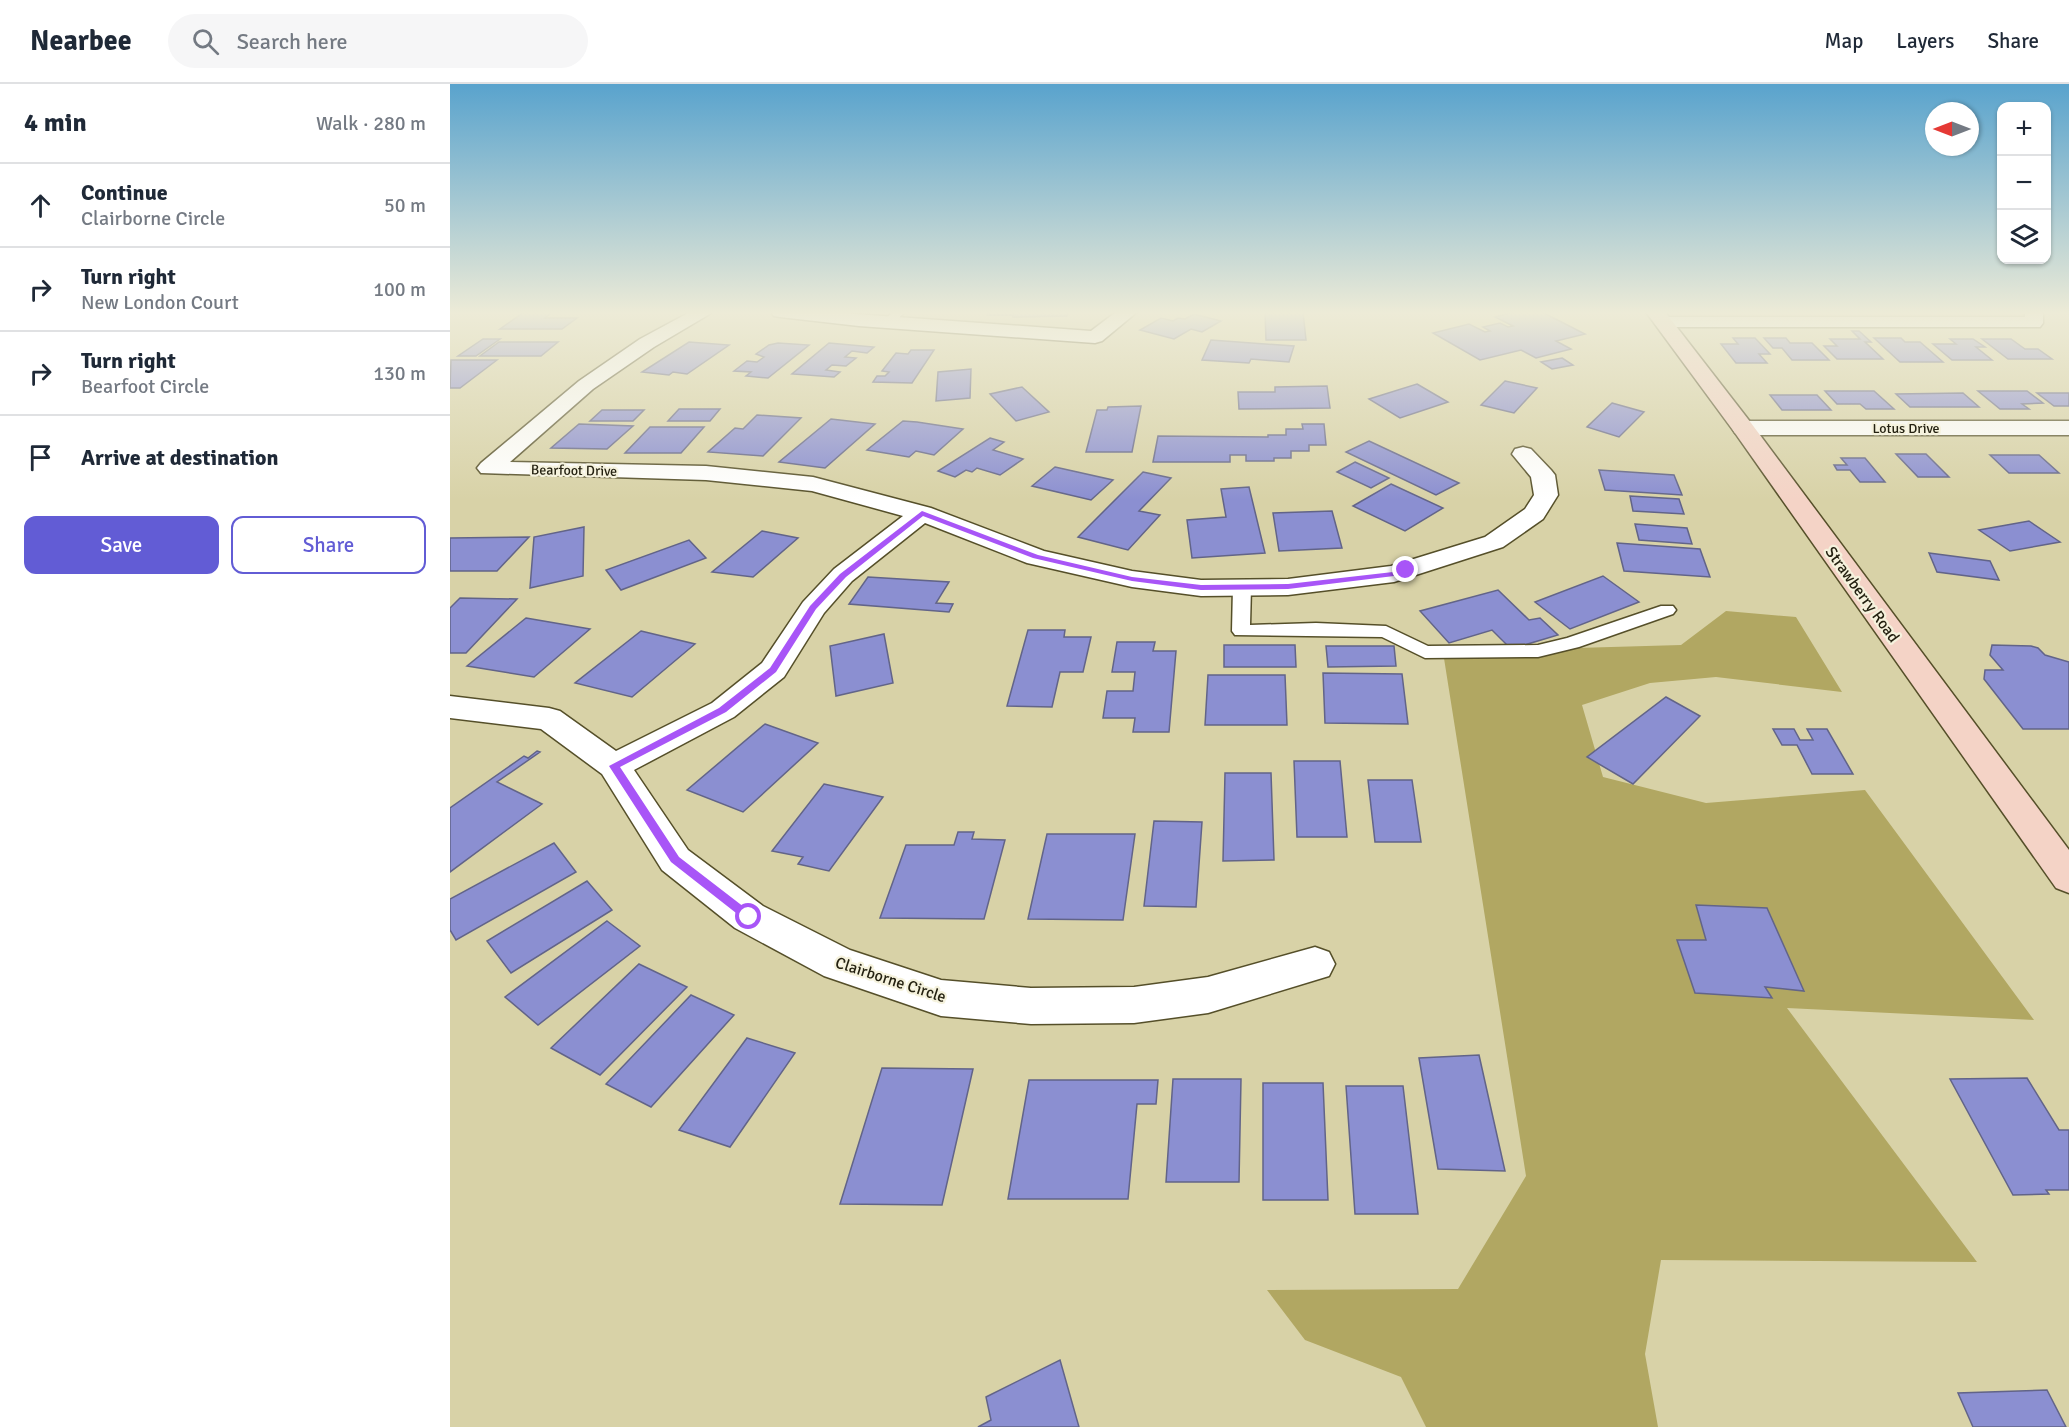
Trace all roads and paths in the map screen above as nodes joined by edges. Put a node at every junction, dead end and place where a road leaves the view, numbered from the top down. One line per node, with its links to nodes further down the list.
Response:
1 (601, 375): 7 (street, Bearfoot Drive)
2 (1703, 375): 3 (street, Strawberry Road)
3 (1743, 428): 4 (street, Lotus Drive); 12 (street, Strawberry Road)
4 (2060, 428): 5 (street)
5 (2069, 444)
6 (1523, 454): 8 (street)
7 (922, 513): 8 (street); 11 (street)
8 (1242, 587): 9 (lane)
9 (1667, 610)
10 (450, 707): 11 (street)
11 (614, 766): 13 (street, Clairborne Circle)
12 (2069, 878)
13 (1315, 964)

